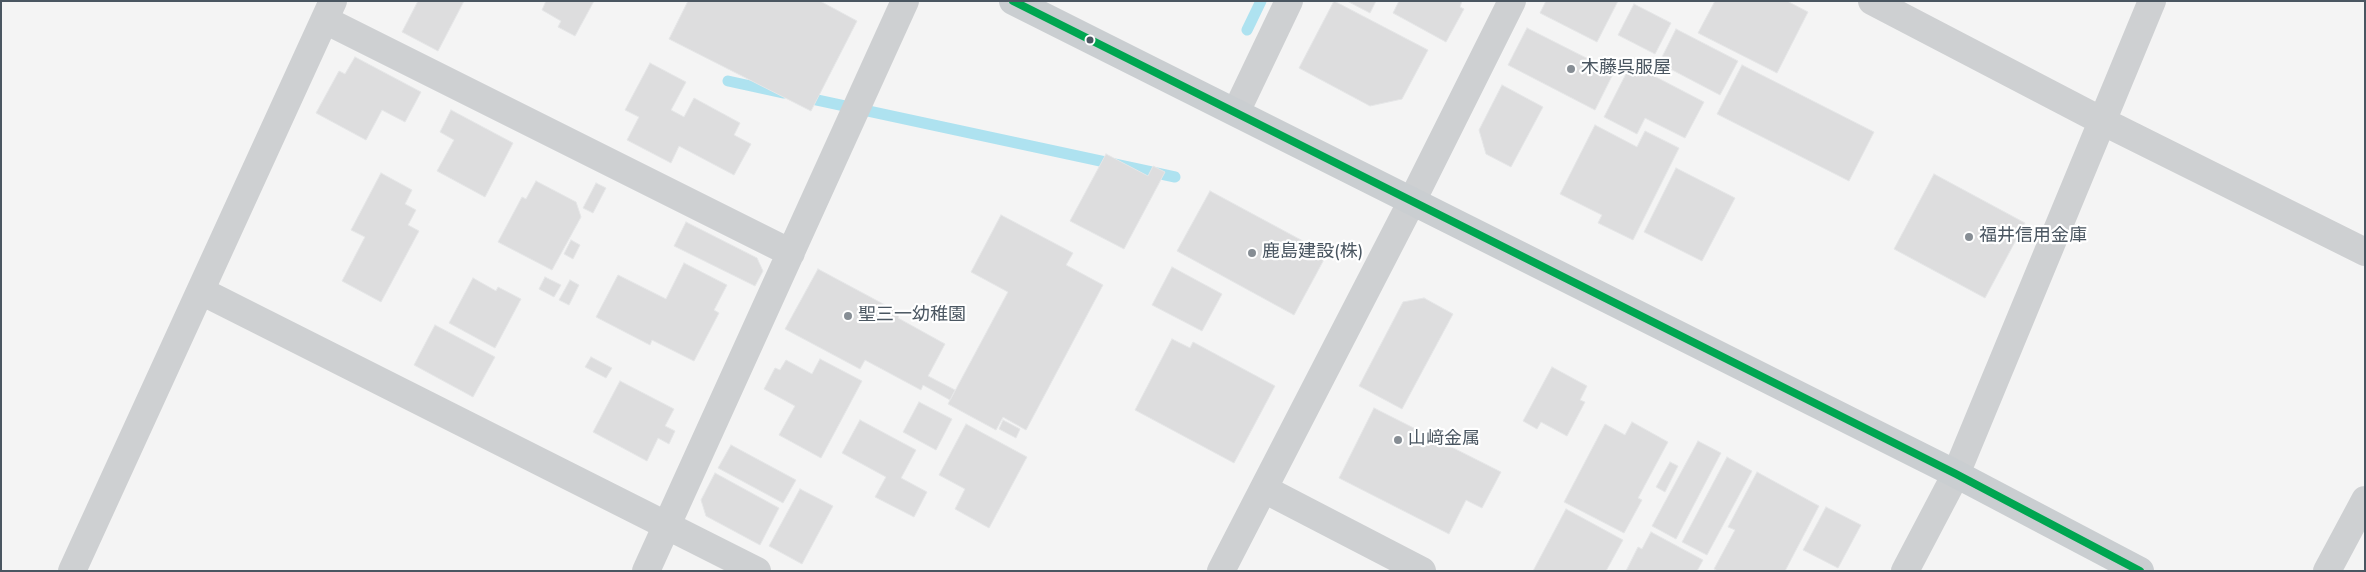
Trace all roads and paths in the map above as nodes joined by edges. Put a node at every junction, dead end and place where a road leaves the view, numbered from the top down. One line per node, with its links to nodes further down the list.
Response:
1 (905, 1): 12 (street)
2 (1013, 1): 8 (main road)
3 (1289, 1): 8 (street)
4 (1512, 1): 10 (street)
5 (1872, 1): 9 (street)
6 (2152, 1): 9 (street)
7 (329, 11): 12 (street); 13 (street)
8 (1236, 112): 10 (main road)
9 (2102, 121): 11 (street); 14 (street)
10 (1412, 201): 14 (main road); 15 (street)
11 (2365, 252)
12 (791, 253): 17 (street)
13 (200, 291): 17 (street); 18 (street)
14 (1956, 474): 23 (street); 24 (main road)
15 (1264, 489): 21 (street); 22 (street)
16 (2365, 500): 25 (street)
17 (667, 526): 19 (street); 20 (street)
18 (72, 571)
19 (646, 571)
20 (757, 571)
21 (1221, 571)
22 (1422, 571)
23 (1905, 571)
24 (2140, 571)
25 (2327, 571)

